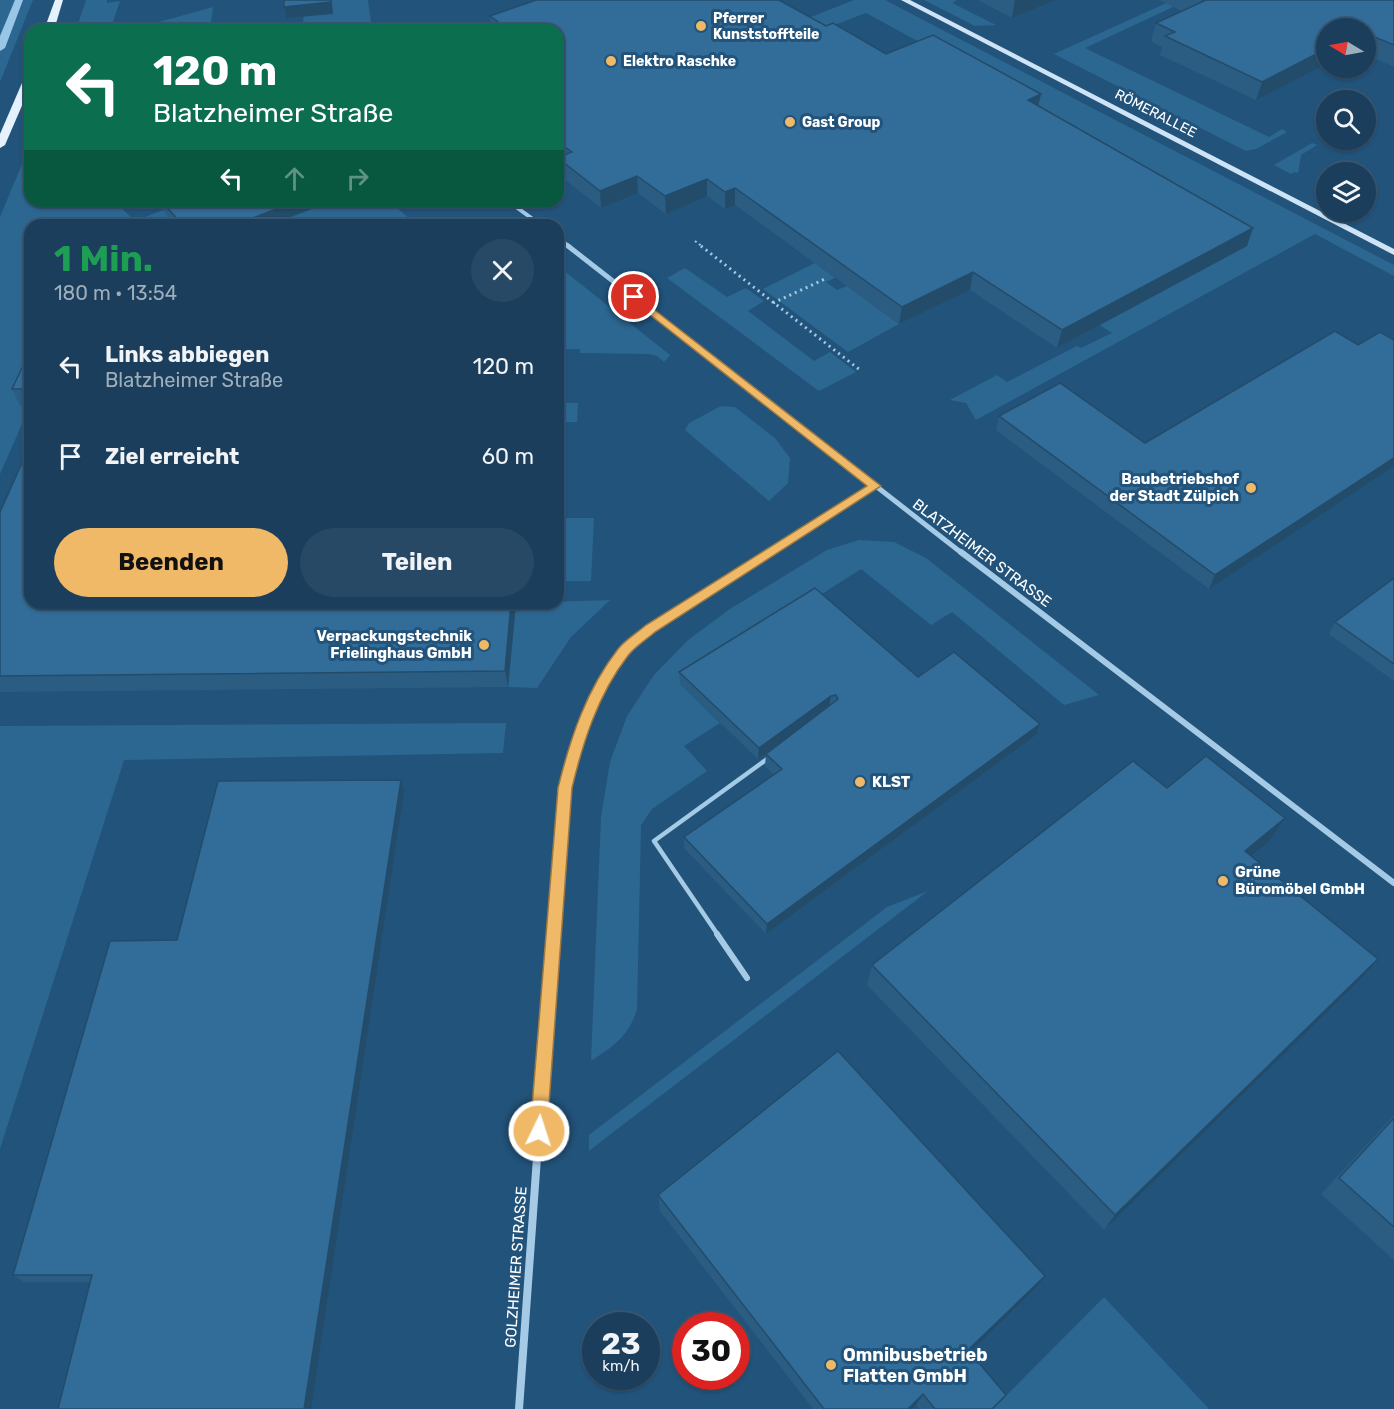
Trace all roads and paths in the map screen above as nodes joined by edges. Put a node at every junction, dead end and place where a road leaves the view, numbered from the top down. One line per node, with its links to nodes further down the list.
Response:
1 (59, 0): 3 (main road)
2 (905, 0): 10 (street, RÖMERALLEE)
3 (51, 24)
4 (24, 90): 5 (main road)
5 (0, 145)
6 (516, 207): 7 (street)
7 (533, 219)
8 (694, 241): 12 (path)
9 (564, 243): 14 (street, BLATZHEIMER STRASSE)
10 (1394, 252)
11 (827, 278): 12 (path)
12 (773, 303): 13 (path)
13 (860, 370)
14 (875, 486): 16 (street, BLATZHEIMER STRASSE); 18 (street, GOLZHEIMER STRASSE)
15 (776, 752): 17 (lane)
16 (1394, 883)
17 (747, 978)
18 (519, 1409)

